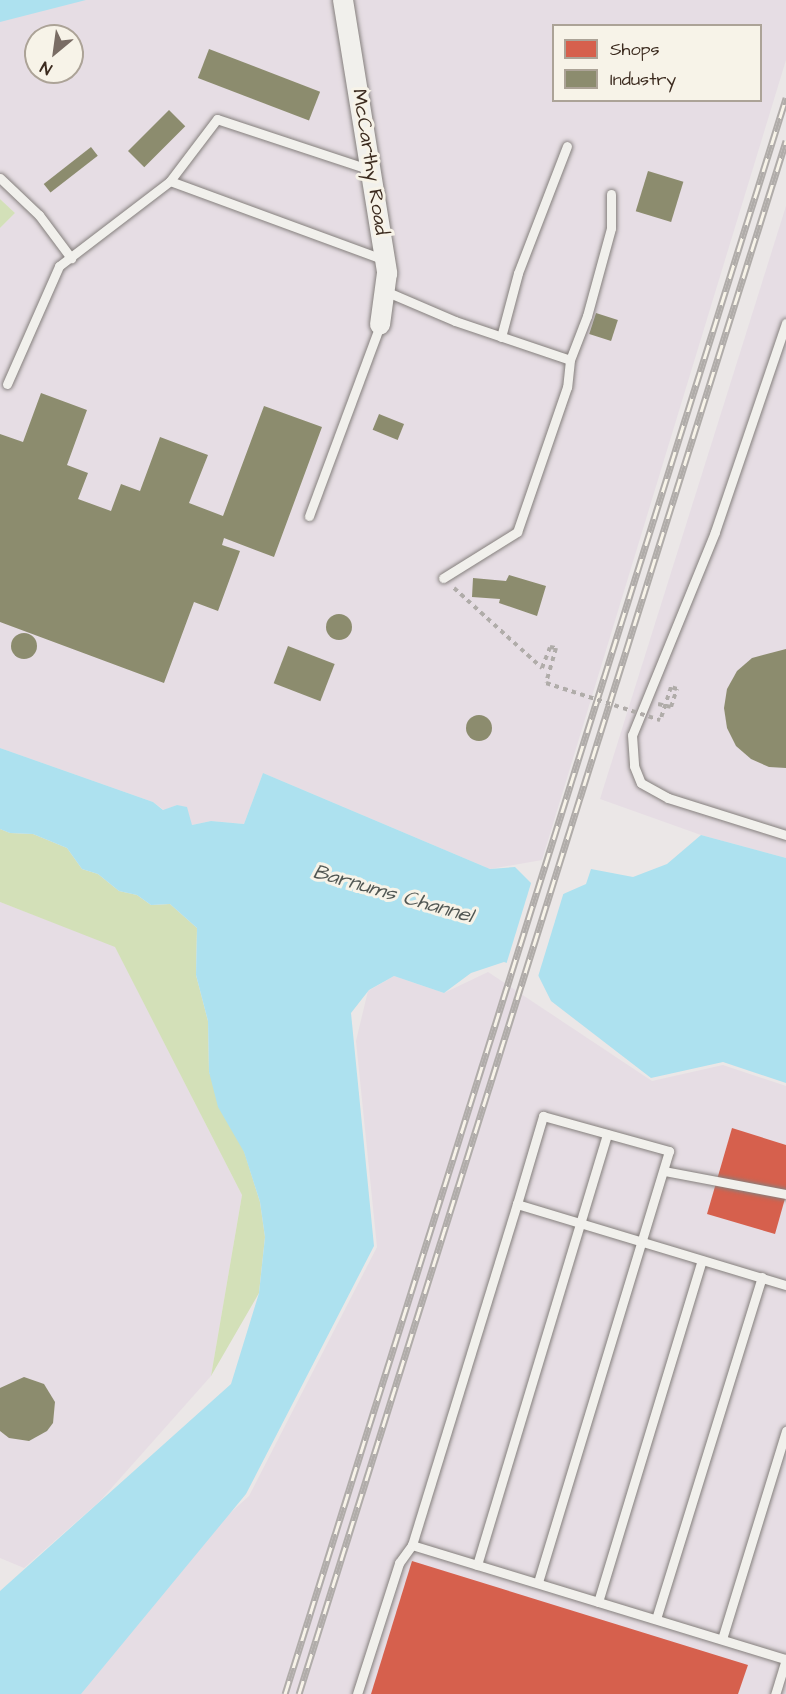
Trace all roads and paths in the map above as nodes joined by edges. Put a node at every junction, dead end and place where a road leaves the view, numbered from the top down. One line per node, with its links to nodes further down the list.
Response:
1 (343, 0): 3 (street, McCarthy Road)
2 (567, 146): 12 (lane)
3 (373, 171): 5 (lane); 8 (street, McCarthy Road)
4 (0, 178): 7 (lane)
5 (170, 181): 7 (lane); 8 (lane)
6 (611, 194): 13 (lane)
7 (71, 258): 14 (lane)
8 (385, 260): 9 (street, McCarthy Road)
9 (385, 291): 11 (street, McCarthy Road); 12 (lane)
10 (786, 323): 18 (lane)
11 (380, 325): 15 (lane)
12 (501, 337): 13 (lane)
13 (570, 360): 16 (lane)
14 (7, 384)
15 (309, 516)
16 (443, 578): 17 (path, bridge)
17 (671, 707)
18 (786, 835)
19 (607, 1134): 20 (lane); 22 (lane); 23 (lane)
20 (664, 1171): 21 (lane); 24 (lane)
21 (786, 1194)
22 (517, 1204): 23 (lane); 29 (lane)
23 (581, 1223): 24 (lane); 30 (lane)
24 (643, 1242): 25 (lane); 31 (lane)
25 (702, 1260): 26 (lane); 32 (lane)
26 (762, 1277): 27 (lane); 33 (lane)
27 (786, 1284)
28 (786, 1431): 34 (lane)
29 (412, 1545): 30 (lane); 36 (lane)
30 (477, 1565): 31 (lane)
31 (538, 1583): 32 (lane)
32 (598, 1602): 33 (lane)
33 (657, 1619): 34 (lane)
34 (723, 1639): 35 (lane)
35 (786, 1658): 37 (lane)
36 (357, 1694)
37 (775, 1694)

